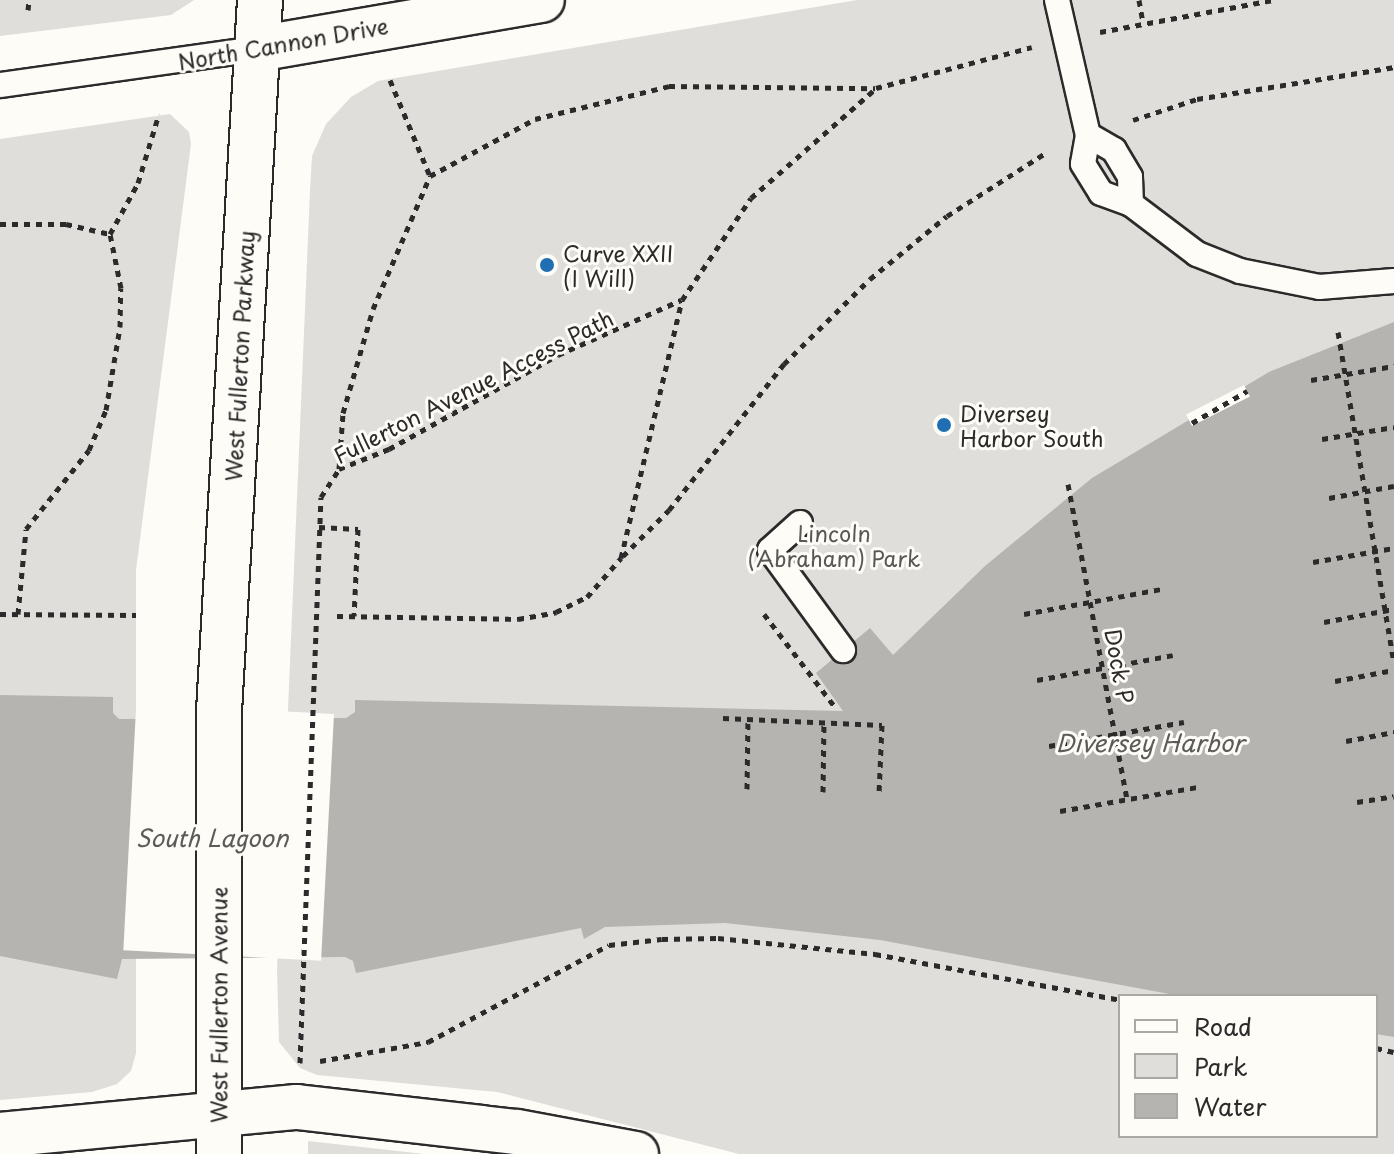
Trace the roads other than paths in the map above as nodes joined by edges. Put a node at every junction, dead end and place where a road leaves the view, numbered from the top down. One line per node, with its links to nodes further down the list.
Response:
1 (260, 0): 4 (main road, West Fullerton Parkway)
2 (542, 0): 4 (main road, North Cannon Drive)
3 (1057, 0): 7 (lane)
4 (257, 49): 5 (lane, North Cannon Drive); 12 (main road, West Fullerton Parkway)
5 (7, 81): 6 (lane, North Cannon Drive)
6 (0, 96)
7 (1088, 135): 8 (lane); 8 (lane)
8 (1131, 204): 9 (lane)
9 (1394, 281)
10 (800, 523): 11 (lane)
11 (843, 650)
12 (219, 711): 13 (main road, West Fullerton Avenue)
13 (219, 1134): 14 (main road); 15 (main road)
14 (0, 1135)
15 (636, 1154)

